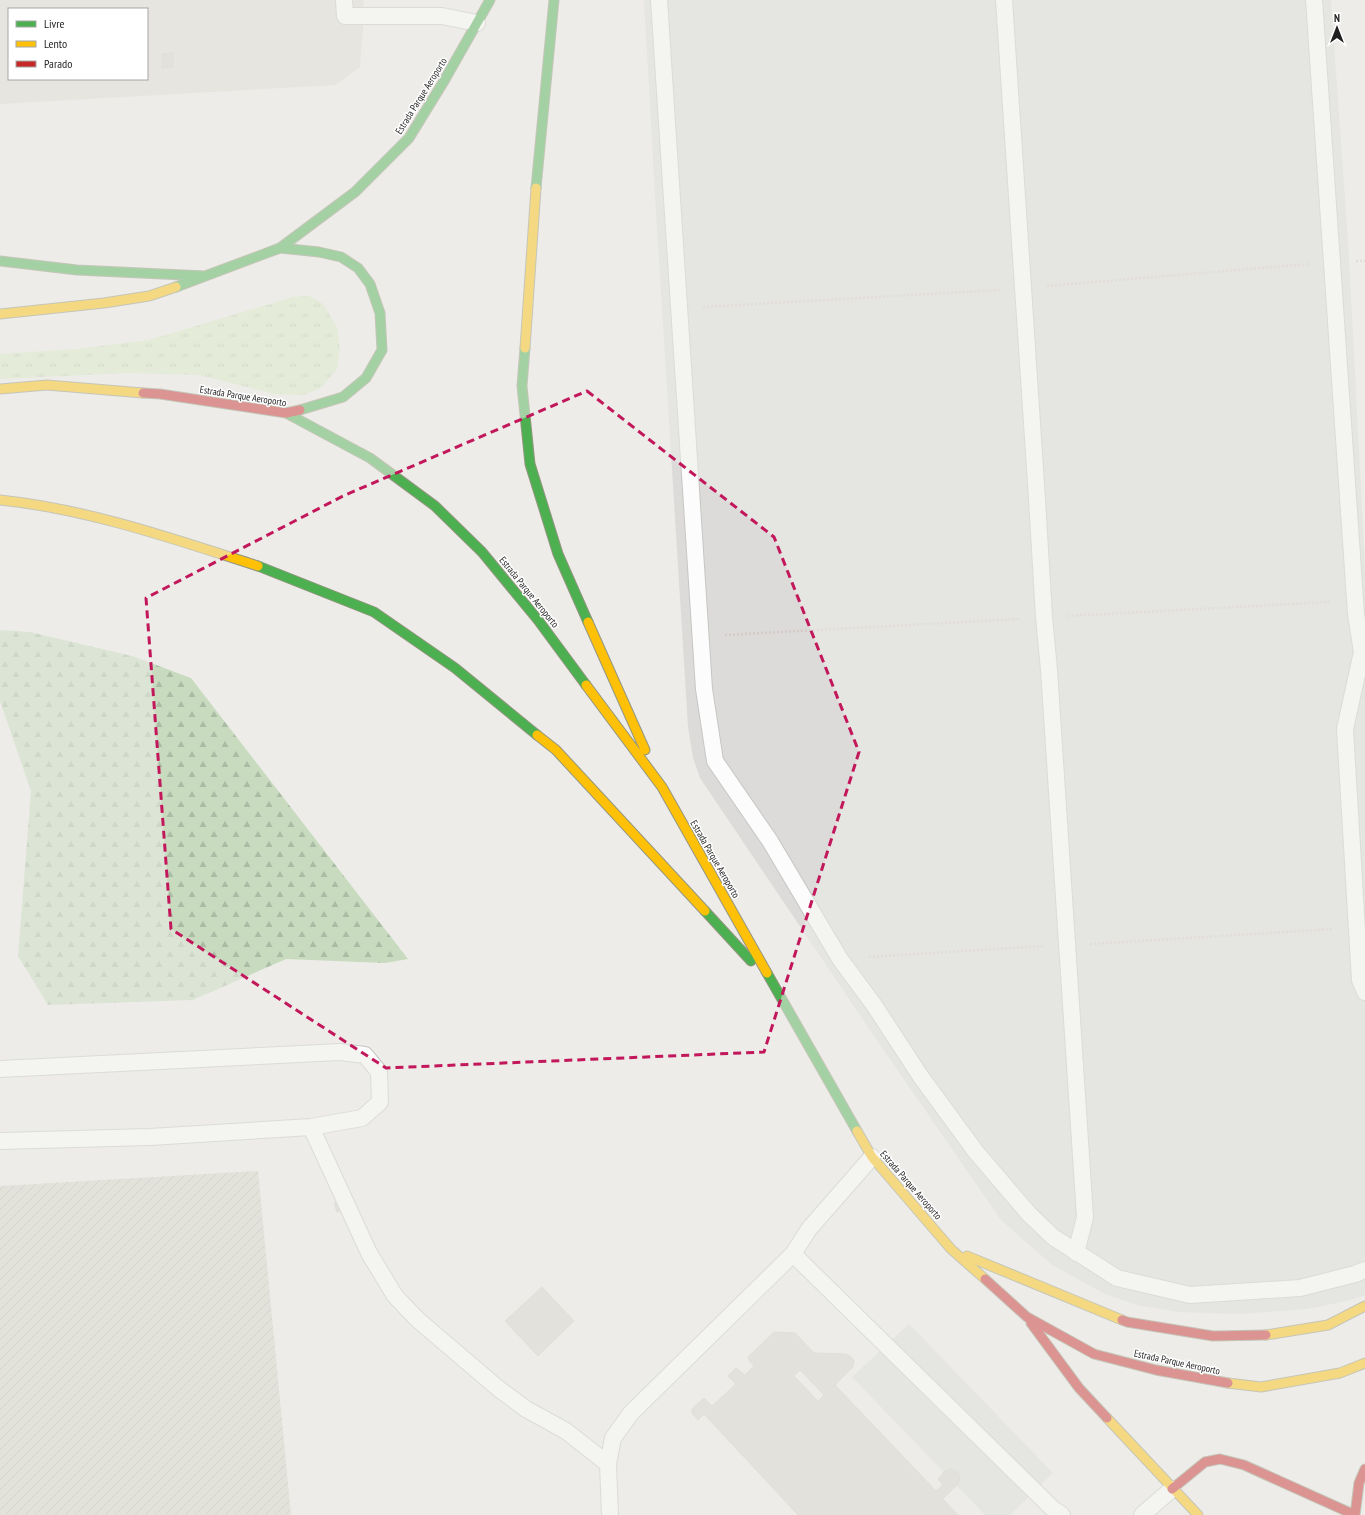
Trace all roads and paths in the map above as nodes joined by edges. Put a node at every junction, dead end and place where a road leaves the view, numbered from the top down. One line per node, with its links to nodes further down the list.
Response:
1 (344, 0): 7 (lane)
2 (490, 0): 7 (main road, Estrada Parque Aeroporto)
3 (554, 0): 16 (main road)
4 (659, 0): 19 (lane)
5 (1004, 0): 18 (lane)
6 (1314, 0): 15 (lane)
7 (477, 23): 8 (main road, Estrada Parque Aeroporto)
8 (280, 248): 10 (main road, Estrada Parque Aeroporto); 13 (main road)
9 (0, 261): 10 (main road)
10 (206, 276): 11 (main road, Estrada Parque Aeroporto)
11 (0, 314)
12 (0, 389): 13 (main road, Estrada Parque Aeroporto)
13 (286, 413): 16 (main road, Estrada Parque Aeroporto)
14 (0, 500): 20 (main road)
15 (1363, 659): 17 (lane)
16 (662, 787): 20 (main road, Estrada Parque Aeroporto)
17 (1356, 916): 18 (path); 21 (lane)
18 (1067, 945): 19 (path); 27 (lane)
19 (840, 959): 27 (lane)
20 (778, 990): 25 (main road, Estrada Parque Aeroporto)
21 (1365, 992)
22 (0, 1069): 23 (lane)
23 (311, 1127): 24 (lane); 33 (lane)
24 (0, 1141)
25 (872, 1157): 26 (main road, Estrada Parque Aeroporto); 28 (lane)
26 (952, 1249): 30 (main road); 31 (main road, Estrada Parque Aeroporto)
27 (1076, 1253): 29 (lane)
28 (792, 1254): 33 (lane); 37 (lane)
29 (1365, 1270)
30 (1365, 1306)
31 (1027, 1317): 32 (main road, Estrada Parque Aeroporto); 35 (main road)
32 (1365, 1363)
33 (608, 1464): 36 (lane)
34 (1365, 1469): 40 (main road)
35 (1172, 1489): 38 (lane); 39 (main road); 40 (main road)
36 (610, 1515)
37 (1062, 1515)
38 (1142, 1515)
39 (1198, 1515)
40 (1355, 1515)

